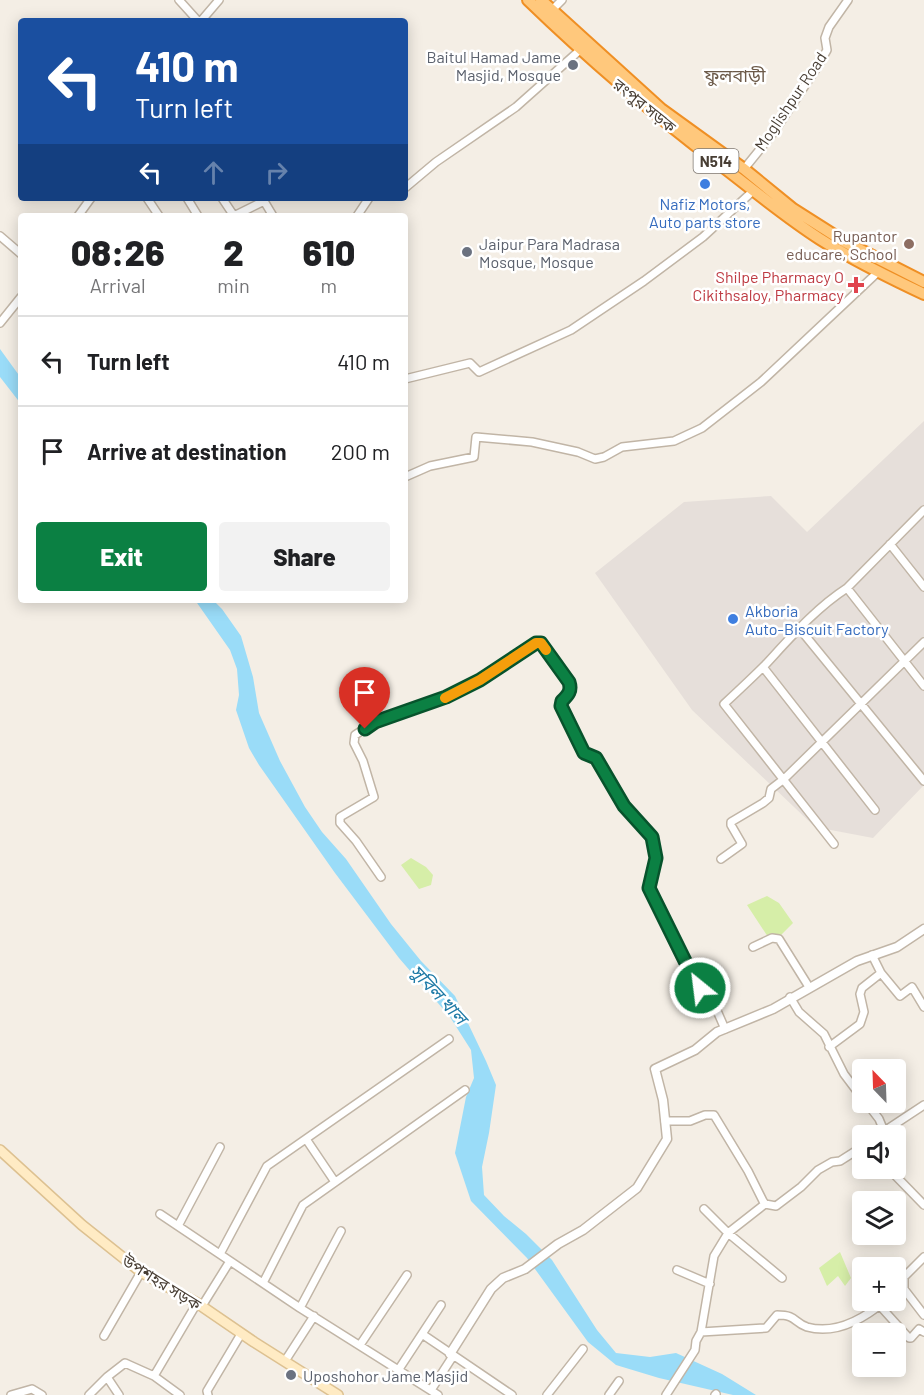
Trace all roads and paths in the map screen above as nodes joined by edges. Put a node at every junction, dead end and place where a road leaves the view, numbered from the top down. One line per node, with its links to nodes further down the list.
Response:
1 (179, 0): 8 (street)
2 (219, 0): 9 (street)
3 (528, 0): 10 (highway, রংপুর সড়ক / N514)
4 (541, 0): 7 (highway, রংপুর সড়ক / N514)
5 (562, 0): 7 (street)
6 (848, 0): 11 (street, Moglishpur Road)
7 (552, 10): 11 (highway, রংপুর সড়ক / N514)
8 (196, 18)
9 (202, 18)
10 (580, 50): 12 (street); 13 (highway, রংপুর সড়ক / N514)
11 (744, 169): 19 (highway, রংপুর সড়ক / N514)
12 (408, 185)
13 (754, 190): 18 (highway, রংপুর সড়ক / N514); 23 (street)
14 (264, 201): 15 (street)
15 (240, 213)
16 (0, 236): 17 (street)
17 (18, 251)
18 (878, 272): 20 (highway, রংপুর সড়ক / N514); 24 (street)
19 (924, 282)
20 (924, 294)
21 (18, 301): 22 (street)
22 (0, 323)
23 (408, 378)
24 (408, 476)
25 (924, 510): 26 (street)
26 (890, 544): 27 (street); 28 (street)
27 (924, 587)
28 (847, 588): 29 (street); 31 (street)
29 (799, 628): 32 (street); 34 (street)
30 (924, 642): 31 (street)
31 (903, 662): 33 (street); 34 (street)
32 (763, 667): 35 (street); 36 (street)
33 (924, 686)
34 (861, 704): 35 (street); 37 (street)
35 (821, 743): 36 (street); 38 (street)
36 (784, 779): 39 (street); 40 (street)
37 (924, 781)
38 (875, 810)
39 (834, 843)
40 (721, 859)
41 (381, 877): 49 (street)
42 (924, 929): 44 (street)
43 (753, 947): 46 (street)
44 (872, 955): 45 (street); 46 (street)
45 (881, 973): 48 (street); 51 (street)
46 (809, 987): 47 (street)
47 (790, 998): 49 (street); 51 (street)
48 (924, 1007)
49 (725, 1029): 55 (street)
50 (449, 1039): 57 (street)
51 (829, 1047): 52 (street)
52 (852, 1085)
53 (465, 1090): 62 (street)
54 (924, 1105): 56 (street)
55 (665, 1121): 63 (street); 95 (street)
56 (893, 1125)
57 (306, 1139): 62 (street); 70 (street)
58 (220, 1147): 67 (street)
59 (0, 1150): 74 (main road, উপশহর সড়ক)
60 (852, 1153): 63 (street)
61 (899, 1179): 64 (street)
62 (335, 1182): 78 (street)
63 (765, 1204): 69 (street)
64 (924, 1205)
65 (704, 1209): 69 (street)
66 (160, 1214): 67 (street)
67 (178, 1226): 70 (street)
68 (341, 1231): 83 (street)
69 (728, 1233): 77 (street); 79 (street)
70 (220, 1254): 72 (street)
71 (924, 1257): 76 (street)
72 (230, 1261): 78 (street); 81 (street)
73 (677, 1270): 79 (street)
74 (141, 1272): 81 (main road, উপশহর সড়ক); 92 (street)
75 (407, 1275): 93 (street)
76 (906, 1275)
77 (782, 1278)
78 (263, 1283): 83 (street)
79 (710, 1284): 88 (street)
80 (906, 1291): 86 (street)
81 (199, 1305): 90 (main road, উপশহর সড়ক); 98 (street)
82 (441, 1305): 91 (street)
83 (300, 1308): 87 (street)
84 (872, 1311): 88 (street)
85 (885, 1311): 89 (street)
86 (924, 1315)
87 (314, 1316): 93 (street); 96 (street)
88 (701, 1332): 103 (street)
89 (924, 1332)
90 (241, 1334): 96 (main road, উপশহর সড়ক); 109 (street)
91 (422, 1334): 95 (street); 97 (street)
92 (105, 1336)
93 (360, 1345): 97 (street)
94 (582, 1349): 113 (street)
95 (451, 1355): 101 (street); 112 (street)
96 (285, 1361): 102 (main road, উপশহর সড়ক)
97 (399, 1368): 101 (street)
98 (154, 1376): 99 (street); 108 (street)
99 (108, 1377): 106 (street); 107 (street)
100 (619, 1381): 114 (street)
101 (431, 1390): 111 (street)
102 (325, 1392): 110 (main road, উপশহর সড়ক)
103 (668, 1392)
104 (11, 1395): 105 (street)
105 (42, 1395)
106 (89, 1395)
107 (118, 1395)
108 (180, 1395)
109 (207, 1395)
110 (339, 1395)
111 (438, 1395)
112 (512, 1395)
113 (547, 1395)
114 (609, 1395)

